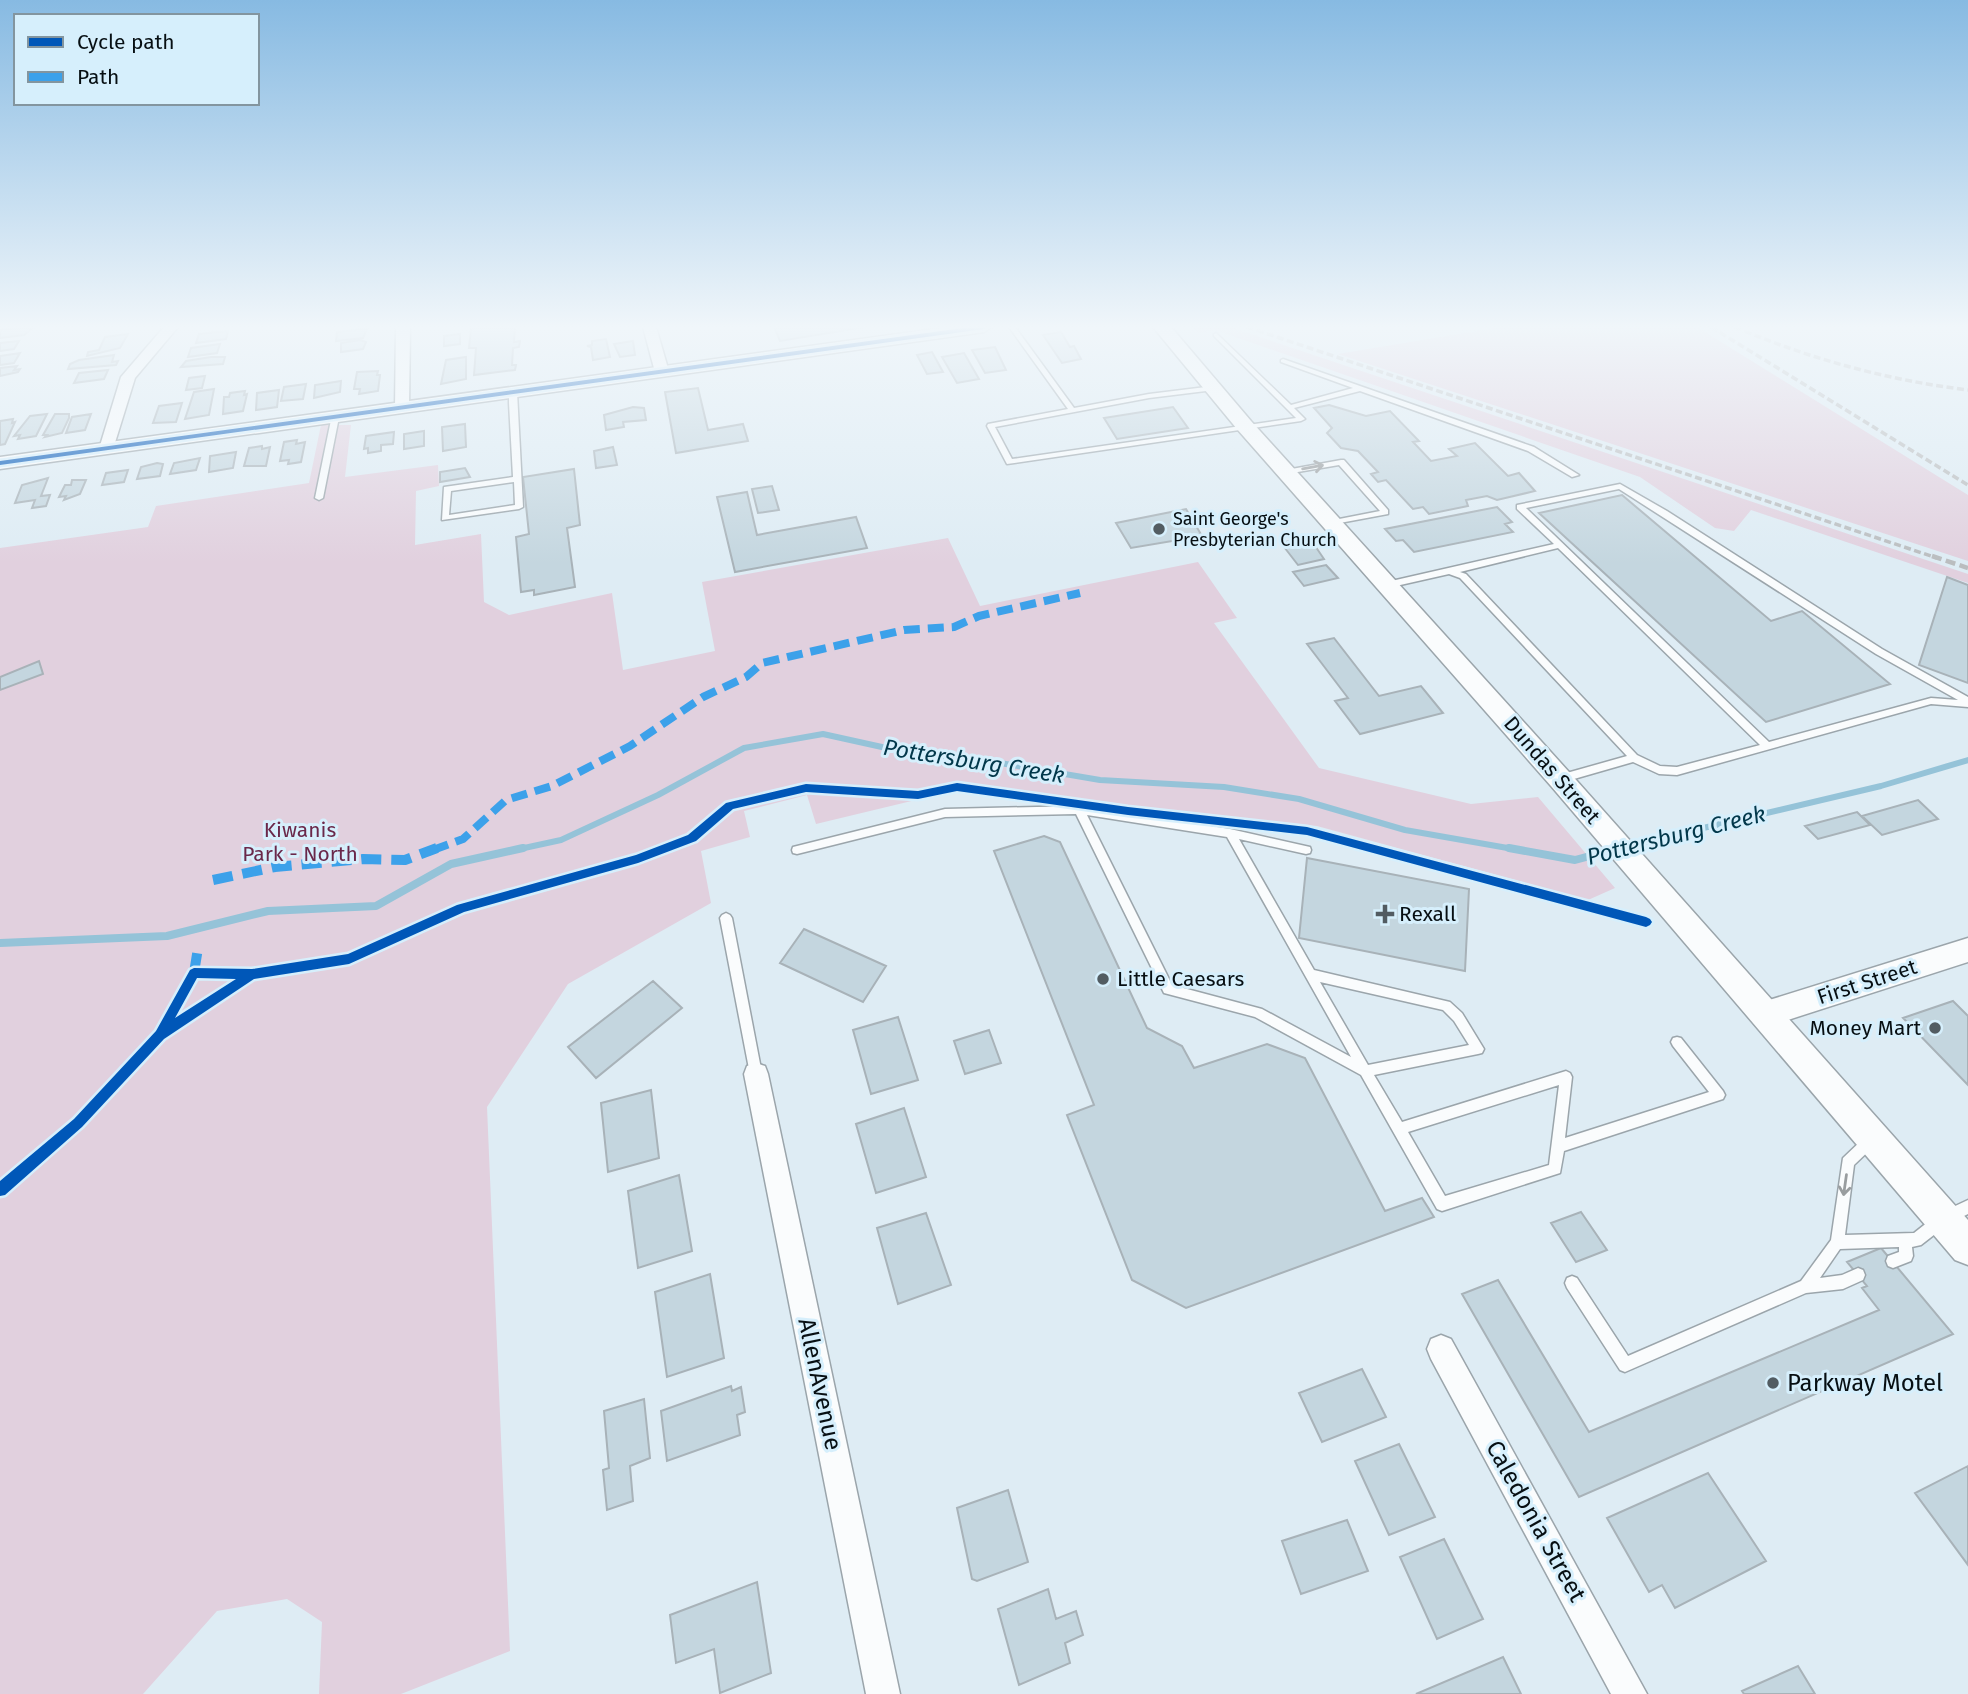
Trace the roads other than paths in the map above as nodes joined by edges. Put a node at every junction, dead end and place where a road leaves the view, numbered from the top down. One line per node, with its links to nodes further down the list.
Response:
1 (119, 406): 14 (street)
2 (416, 406): 10 (street)
3 (514, 406): 18 (lane)
4 (1069, 406): 11 (lane)
5 (1097, 406): 11 (lane)
6 (1229, 406): 13 (main road, Dundas Street)
7 (1294, 406): 9 (lane)
8 (1409, 406): 17 (lane)
9 (1290, 407): 13 (lane)
10 (402, 408): 12 (street)
11 (1072, 410): 13 (lane)
12 (335, 417): 14 (street); 19 (lane)
13 (1244, 425): 16 (main road, Dundas Street)
14 (106, 449): 15 (street)
15 (0, 463)
16 (1286, 472): 20 (main road, Dundas Street); 20 (lane, one-way to 20)
17 (1575, 474)
18 (517, 479): 18 (lane)
19 (319, 498)
20 (1332, 523): 23 (main road, Dundas Street)
21 (1560, 545): 22 (lane); 24 (lane); 25 (lane)
22 (1449, 571): 23 (lane); 26 (lane)
23 (1387, 585): 27 (main road, Dundas Street)
24 (1968, 703): 25 (lane)
25 (1767, 746): 26 (lane)
26 (1633, 758): 27 (lane)
27 (1560, 779): 35 (main road, Dundas Street)
28 (1079, 810): 29 (lane); 30 (lane); 37 (lane)
29 (1230, 833): 31 (lane); 34 (lane)
30 (797, 850)
31 (1306, 850)
32 (726, 918): 38 (lane)
33 (1968, 950): 35 (street, First Street)
34 (1309, 974): 37 (lane); 37 (lane)
35 (1766, 1014): 40 (main road, Dundas Street)
36 (1677, 1042): 41 (lane)
37 (1365, 1071): 39 (lane)
38 (756, 1074): 51 (street, AllenAvenue)
39 (1399, 1129): 41 (lane); 41 (lane)
40 (1874, 1138): 42 (main road, Dundas Street); 43 (lane, one-way to 43)
41 (1557, 1147)
42 (1956, 1213): 44 (lane); 45 (main road, Dundas Street)
43 (1837, 1242): 44 (lane); 49 (lane)
44 (1905, 1242): 46 (lane)
45 (1968, 1247)
46 (1893, 1261)
47 (1858, 1275): 49 (lane)
48 (1572, 1283): 49 (lane)
49 (1805, 1286)
50 (1441, 1349): 52 (street, Caledonia Street)
51 (883, 1694)
52 (1630, 1694)

